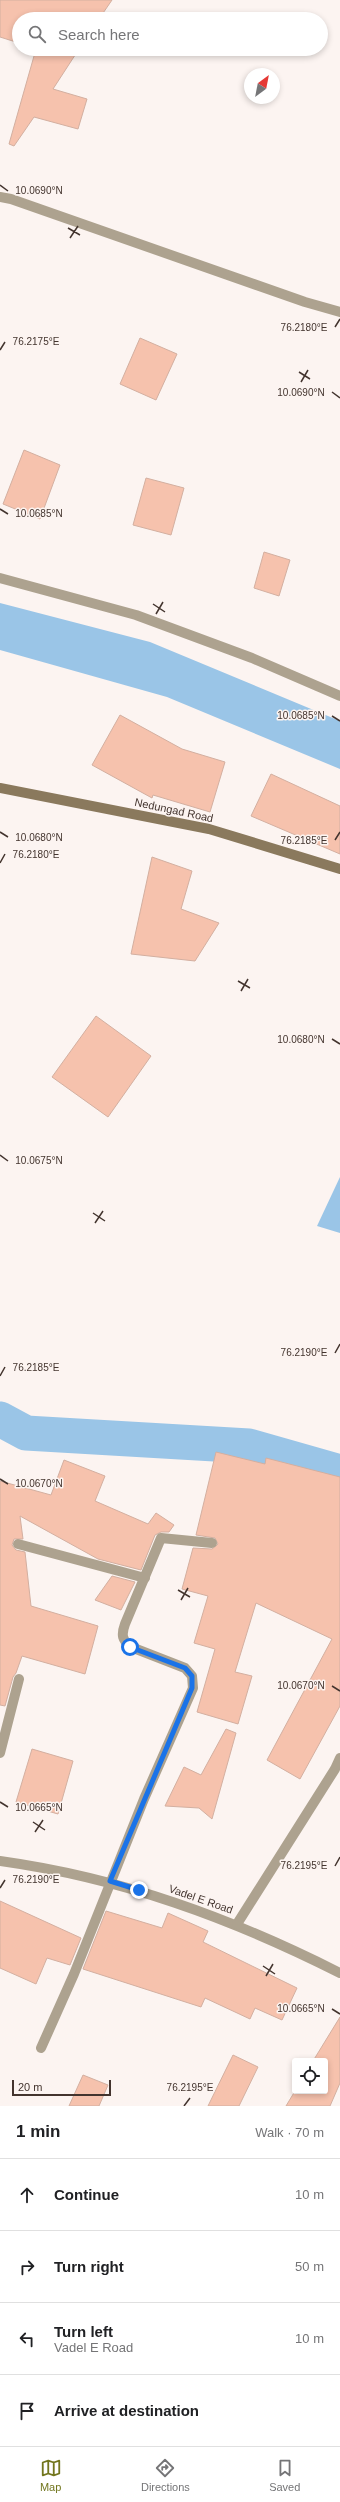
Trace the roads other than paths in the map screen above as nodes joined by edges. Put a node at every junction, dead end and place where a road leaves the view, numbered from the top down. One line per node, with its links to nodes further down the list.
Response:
1 (0, 197): 2 (street)
2 (340, 312)
3 (0, 578): 4 (street)
4 (340, 696)
5 (0, 788): 6 (street, Nedungad Road)
6 (340, 870)
7 (212, 1543): 9 (street)
8 (18, 1544): 9 (street)
9 (145, 1578): 14 (street)
10 (20, 1679): 11 (street)
11 (0, 1753)
12 (340, 1758): 15 (street)
13 (0, 1861): 14 (street, Vadel E Road)
14 (110, 1881): 15 (street, Vadel E Road); 17 (street)
15 (237, 1924): 16 (street, Vadel E Road)
16 (340, 1973)
17 (41, 2048)

